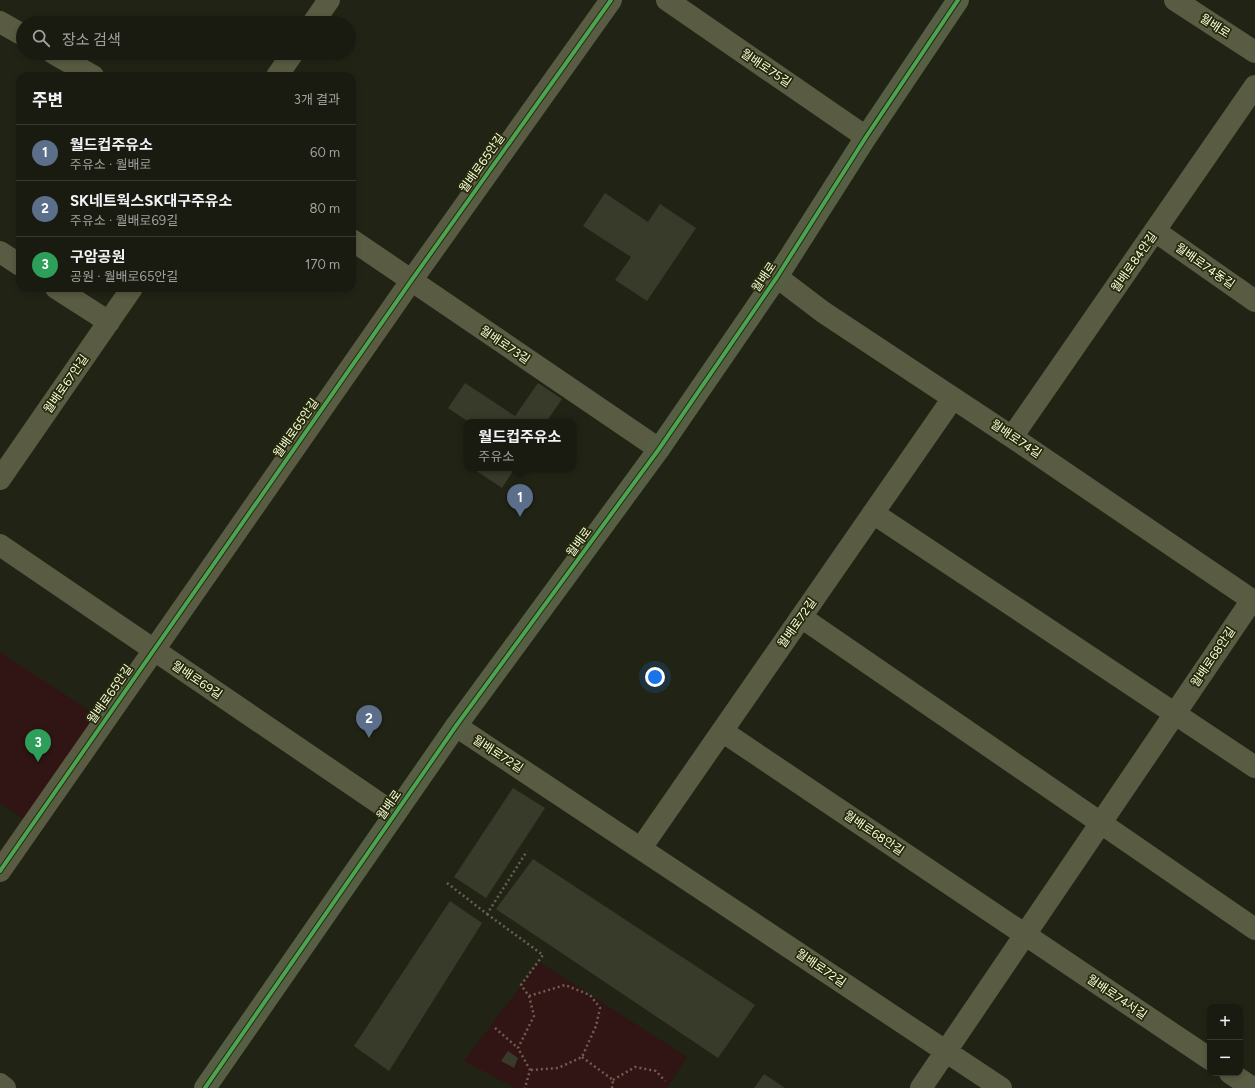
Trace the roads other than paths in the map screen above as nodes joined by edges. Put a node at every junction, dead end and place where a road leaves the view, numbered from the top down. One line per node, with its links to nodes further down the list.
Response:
1 (329, 0): 6 (street)
2 (611, 0): 21 (street, 월배로65안길)
3 (666, 0): 15 (street, 월배로75길)
4 (958, 0): 15 (main road, 월배로)
5 (1175, 0): 9 (street, 월배로)
6 (318, 16)
7 (0, 22): 8 (street)
8 (16, 31)
9 (1255, 52)
10 (65, 60): 12 (street)
11 (288, 60): 13 (street)
12 (86, 72)
13 (280, 72)
14 (1255, 86): 16 (street, 월배로84안길)
15 (866, 137): 20 (main road, 월배로)
16 (1155, 231): 24 (street, 월배로74동길); 27 (street, 월배로84안길)
17 (356, 243): 21 (street, 월배로73길)
18 (0, 252): 19 (street)
19 (16, 262)
20 (777, 277): 26 (street, 월배로74길); 28 (main road, 월배로)
21 (411, 281): 28 (street, 월배로73길); 34 (street, 월배로65안길)
22 (62, 292): 25 (street)
23 (129, 292): 25 (street, 월배로67안길)
24 (1255, 301)
25 (109, 322): 29 (street, 월배로67안길)
26 (953, 398): 27 (street, 월배로74길); 30 (street, 월배로72길)
27 (1012, 437): 32 (street, 월배로74길)
28 (659, 449): 36 (main road, 월배로)
29 (0, 479)
30 (873, 513): 33 (street, 월배로72길); 35 (street)
31 (0, 545): 34 (street, 월배로69길)
32 (1254, 601): 35 (street, 월배로68안길)
33 (801, 617): 37 (street, 월배로72길); 40 (street)
34 (153, 650): 39 (street, 월배로69길); 42 (street, 월배로65안길)
35 (1175, 713): 38 (street); 40 (street, 월배로68안길)
36 (456, 726): 39 (main road, 월배로); 41 (street, 월배로72길)
37 (722, 731): 41 (street, 월배로72길); 44 (street, 월배로68안길)
38 (1255, 767)
39 (395, 814): 50 (main road, 월배로)
40 (1101, 823): 43 (street); 44 (street, 월배로68안길)
41 (641, 848): 45 (street, 월배로72길)
42 (0, 871)
43 (1255, 929)
44 (1025, 935): 45 (street, 월배로68안길); 46 (street, 월배로74서길)
45 (946, 1051): 51 (street, 월배로68안길); 52 (street, 월배로72길)
46 (1207, 1058)
47 (1234, 1076): 53 (street)
48 (0, 1084): 49 (street)
49 (5, 1088)
50 (205, 1088)
51 (921, 1088)
52 (1001, 1088)
53 (1252, 1088)

